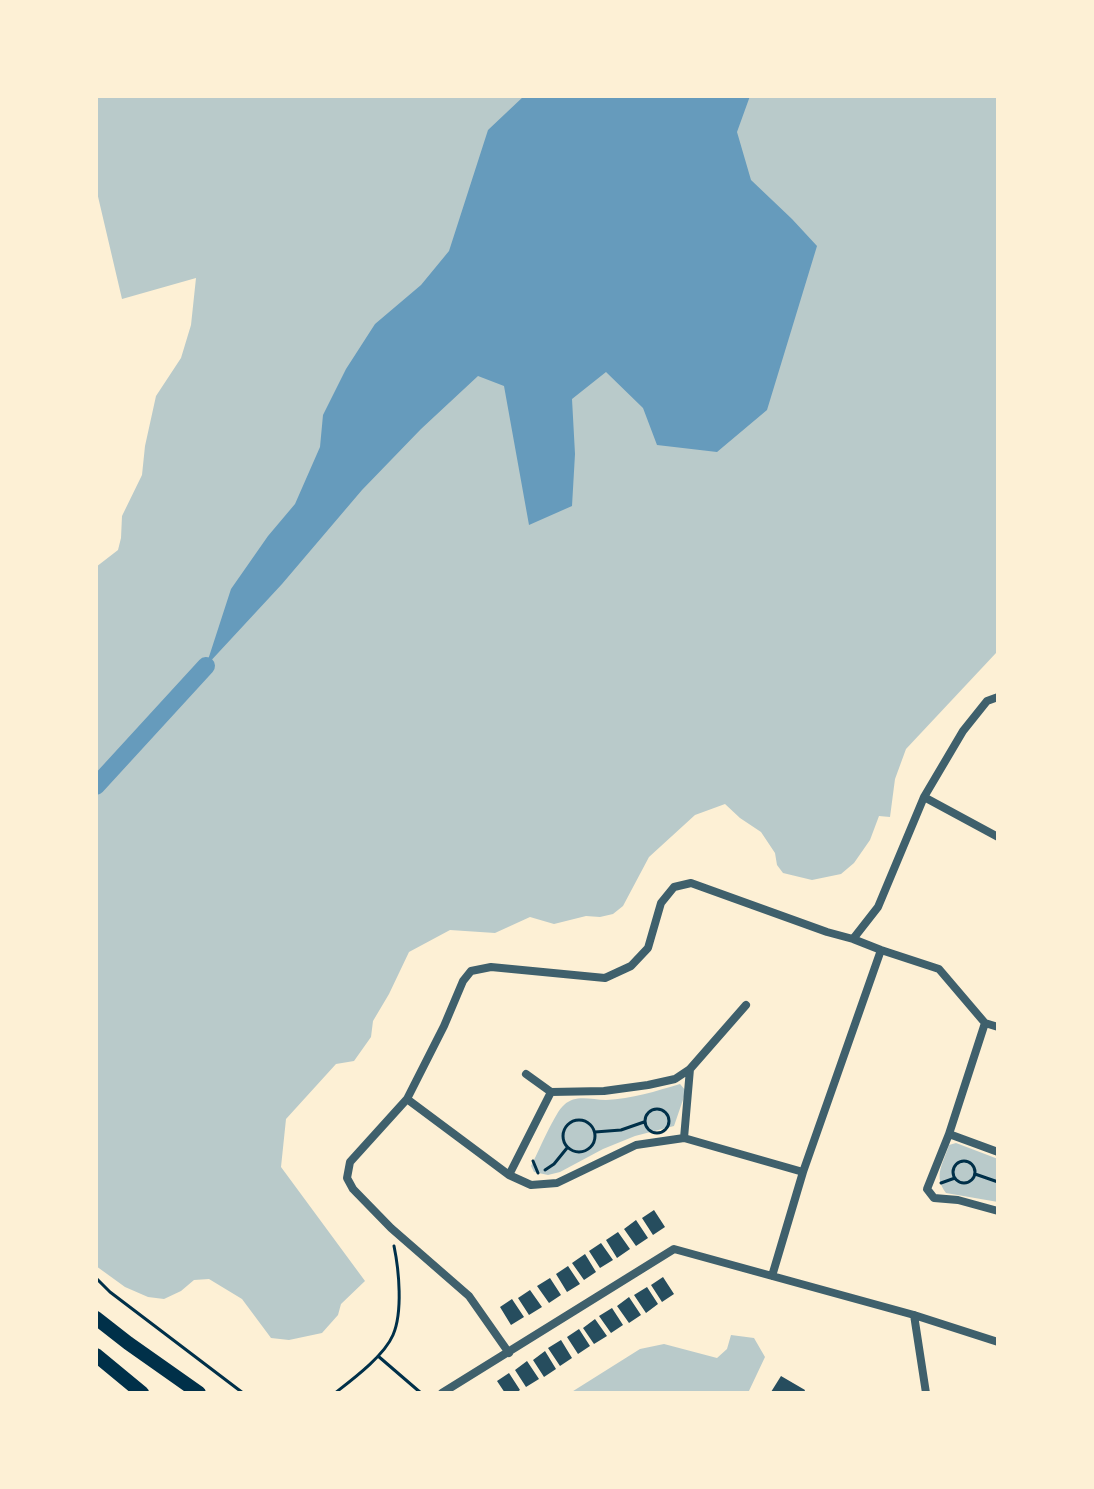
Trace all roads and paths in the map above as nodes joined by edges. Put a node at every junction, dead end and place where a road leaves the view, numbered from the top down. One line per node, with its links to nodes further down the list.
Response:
1 (998, 697): 2 (street)
2 (924, 797): 3 (street); 4 (street)
3 (998, 837)
4 (853, 939): 5 (street); 12 (street)
5 (881, 950): 7 (street); 20 (street)
6 (746, 1005): 9 (street)
7 (985, 1023): 8 (street); 15 (street)
8 (998, 1027)
9 (690, 1069): 11 (street); 16 (street)
10 (526, 1074): 11 (street)
11 (551, 1092): 22 (street)
12 (407, 1099): 22 (street); 25 (street)
13 (644, 1122): 13 (path); 14 (path)
14 (595, 1132): 17 (path); 17 (path)
15 (949, 1134): 18 (street); 24 (street)
16 (684, 1138): 20 (street); 22 (street)
17 (568, 1148): 19 (path)
18 (998, 1152)
19 (533, 1161)
20 (803, 1172): 26 (street)
21 (975, 1174): 21 (path); 23 (path)
22 (509, 1175)
23 (998, 1182)
24 (998, 1211)
25 (391, 1228): 31 (street); 33 (path)
26 (772, 1276): 28 (street); 31 (street)
27 (96, 1278): 36 (path)
28 (914, 1315): 30 (street); 40 (street)
29 (96, 1318): 35 (main road)
30 (998, 1342)
31 (509, 1353): 39 (street)
32 (96, 1355): 34 (main road)
33 (378, 1356): 37 (path); 38 (path)
34 (142, 1393)
35 (199, 1393)
36 (243, 1393)
37 (335, 1393)
38 (421, 1393)
39 (442, 1393)
40 (926, 1393)

